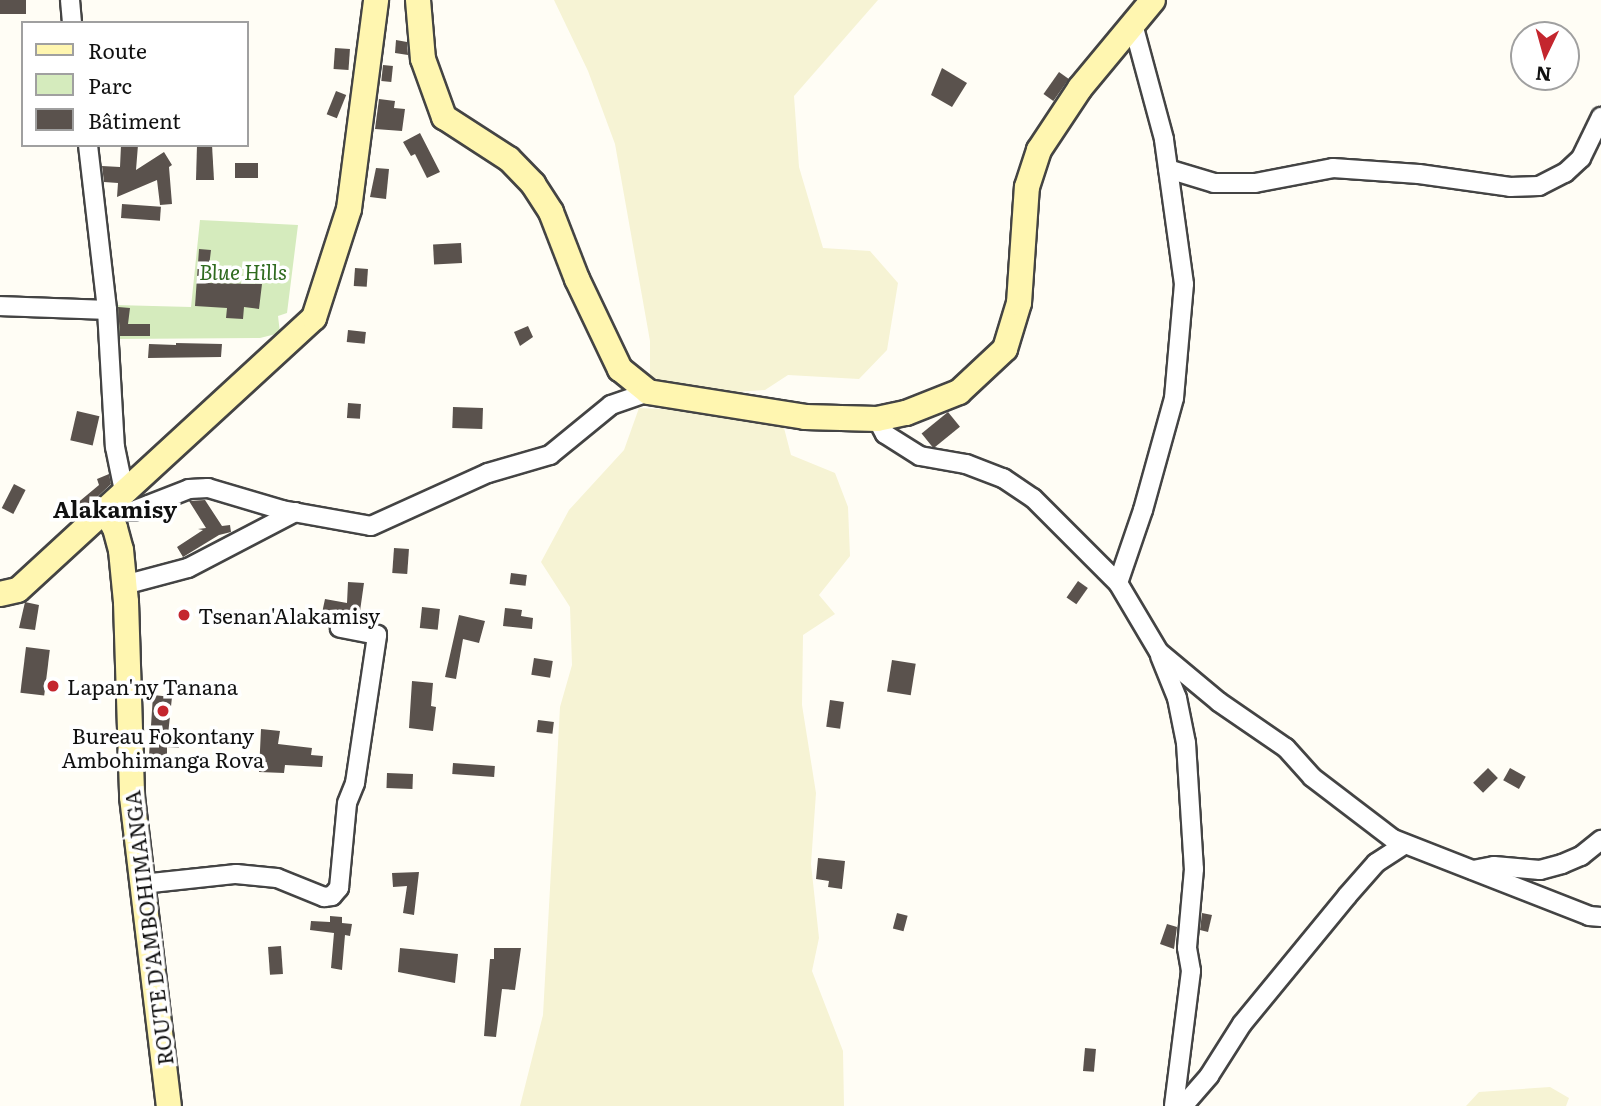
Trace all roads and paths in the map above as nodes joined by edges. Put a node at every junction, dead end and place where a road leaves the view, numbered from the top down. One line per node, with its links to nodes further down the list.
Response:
1 (70, 0): 5 (street)
2 (376, 0): 14 (street)
3 (418, 0): 12 (street)
4 (1153, 0): 6 (street)
5 (72, 21)
6 (1133, 24): 9 (street); 13 (street)
7 (1601, 117): 9 (street)
8 (88, 147): 11 (street)
9 (1168, 169): 17 (street)
10 (0, 306): 11 (street)
11 (107, 310): 14 (street)
12 (648, 392): 13 (street); 16 (street)
13 (877, 419): 17 (street)
14 (124, 491): 15 (street)
15 (105, 511): 16 (street); 18 (street, ROUTE D'AMBOHIMANGA); 19 (street)
16 (295, 512): 18 (street)
17 (1118, 583): 21 (street)
18 (124, 584): 25 (street, ROUTE D'AMBOHIMANGA)
19 (0, 594)
20 (341, 628): 25 (street)
21 (1159, 652): 23 (street); 28 (street)
22 (1601, 839): 24 (street)
23 (1405, 845): 24 (street); 29 (street)
24 (1473, 871): 26 (street)
25 (142, 884): 27 (street, ROUTE D'AMBOHIMANGA)
26 (1601, 917)
27 (169, 1106)
28 (1174, 1106)
29 (1183, 1106)

